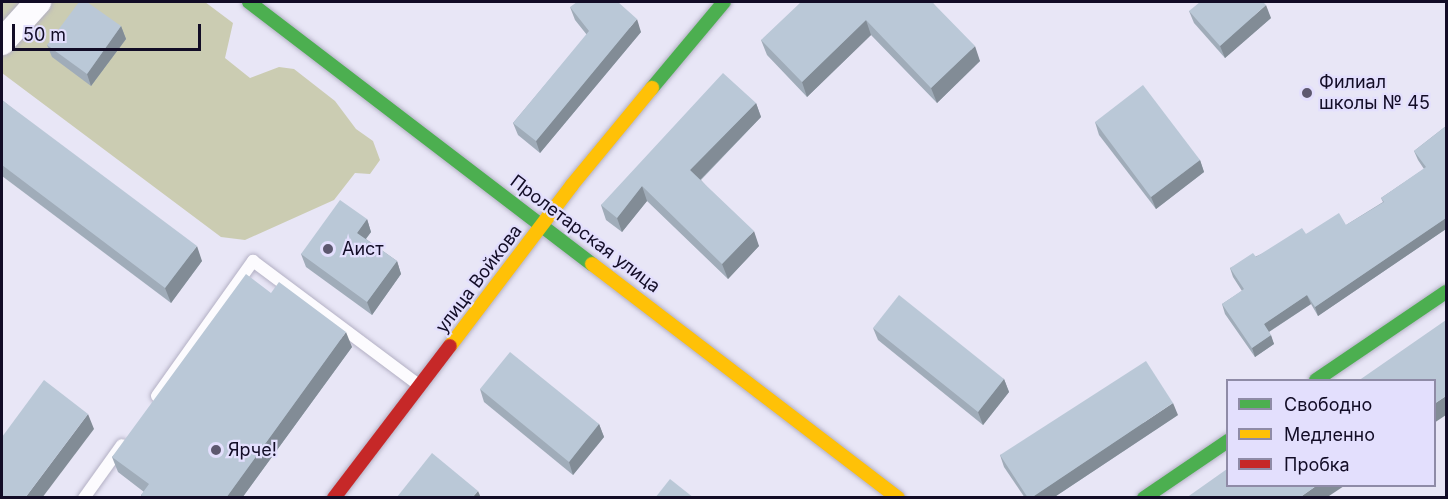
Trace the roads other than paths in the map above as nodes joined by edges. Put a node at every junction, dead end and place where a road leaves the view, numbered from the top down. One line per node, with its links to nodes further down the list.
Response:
1 (38, 2): 4 (street)
2 (249, 2): 5 (street, Пролетарская улица)
3 (724, 2): 5 (street, улица Войкова)
4 (2, 42)
5 (543, 224): 8 (street, улица Войкова); 14 (street, Пролетарская улица)
6 (1446, 292): 7 (street)
7 (1319, 379)
8 (420, 385): 9 (lane); 13 (street, улица Войкова)
9 (152, 404)
10 (132, 432): 12 (lane)
11 (1226, 442): 15 (street)
12 (84, 498)
13 (334, 498)
14 (898, 498)
15 (1144, 498)

